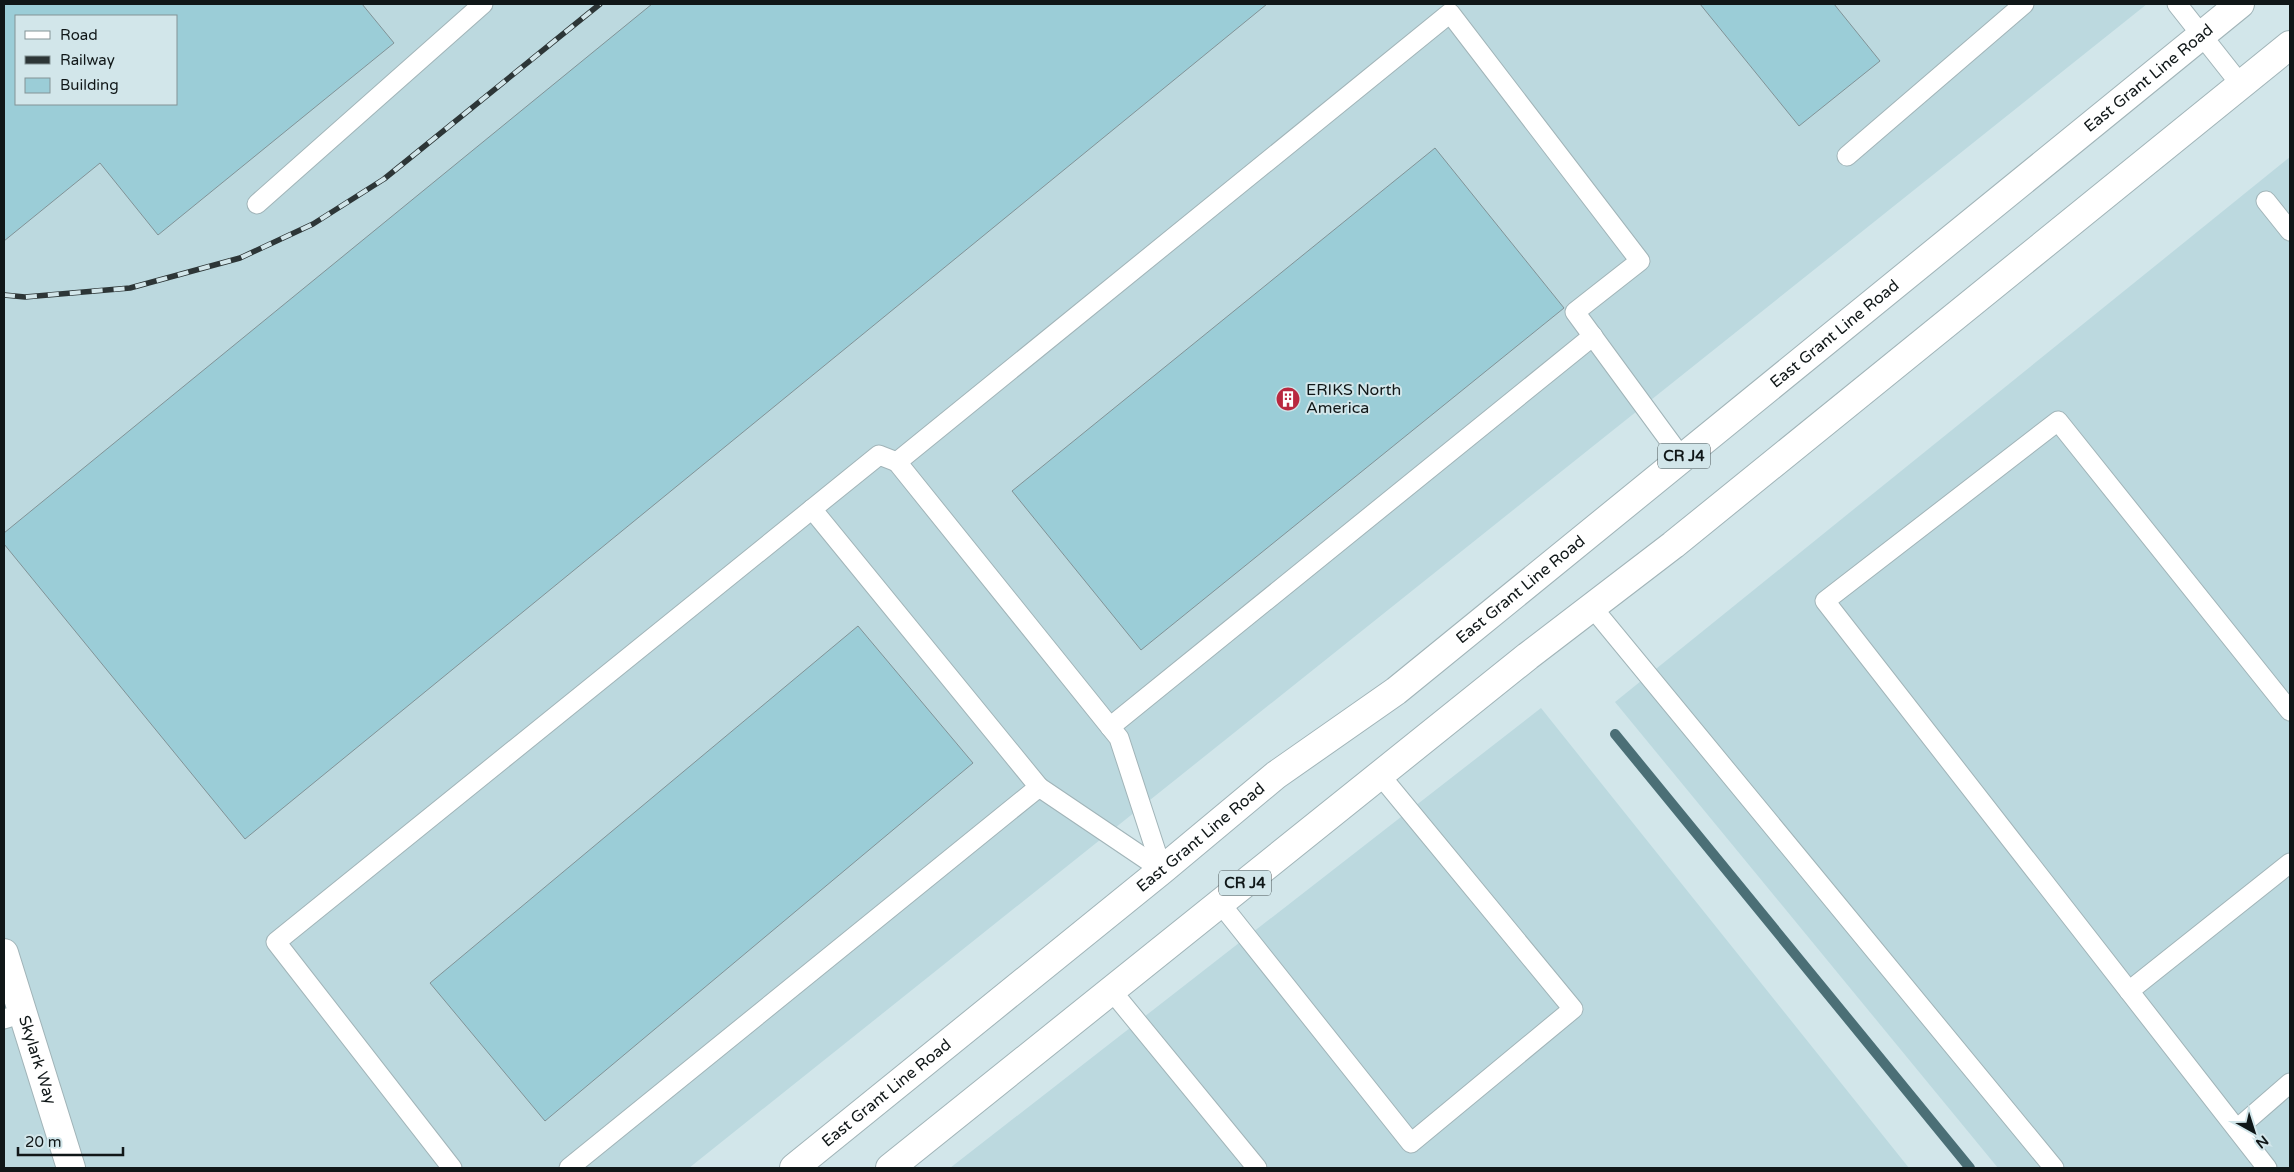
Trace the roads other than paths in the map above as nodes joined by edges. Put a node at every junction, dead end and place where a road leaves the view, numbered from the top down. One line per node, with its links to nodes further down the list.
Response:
1 (483, 4): 10 (lane)
2 (2024, 4): 8 (lane)
3 (2177, 4): 5 (lane)
4 (2240, 4): 5 (main road, East Grant Line Road / CR J4)
5 (2201, 35): 7 (lane); 13 (main road, East Grant Line Road / CR J4)
6 (2290, 45): 7 (main road, CR J4)
7 (2241, 85): 16 (main road, CR J4)
8 (1847, 156)
9 (2266, 201): 11 (lane)
10 (257, 204)
11 (2290, 231)
12 (1593, 336): 13 (lane); 14 (lane); 18 (lane)
13 (1682, 458): 22 (main road, East Grant Line Road / CR J4)
14 (897, 462): 15 (lane); 18 (lane)
15 (812, 509): 20 (lane); 31 (lane)
16 (1592, 607): 19 (main road, CR J4); 36 (lane)
17 (2290, 711): 26 (lane)
18 (1110, 727): 22 (lane)
19 (1380, 775): 23 (main road, CR J4); 23 (lane)
20 (1039, 787): 22 (lane); 32 (lane)
21 (2290, 863): 26 (lane)
22 (1162, 870): 33 (main road, East Grant Line Road / CR J4)
23 (1220, 903): 25 (main road, CR J4)
24 (4, 953): 27 (main road, Skylark Way)
25 (1111, 990): 34 (main road, CR J4); 35 (lane)
26 (2129, 991): 29 (lane)
27 (13, 1016): 30 (main road, Skylark Way)
28 (2290, 1083): 29 (lane)
29 (2237, 1130): 37 (lane)
30 (72, 1168)
31 (452, 1168)
32 (569, 1168)
33 (794, 1168)
34 (890, 1168)
35 (1257, 1168)
36 (2054, 1168)
37 (2267, 1168)

